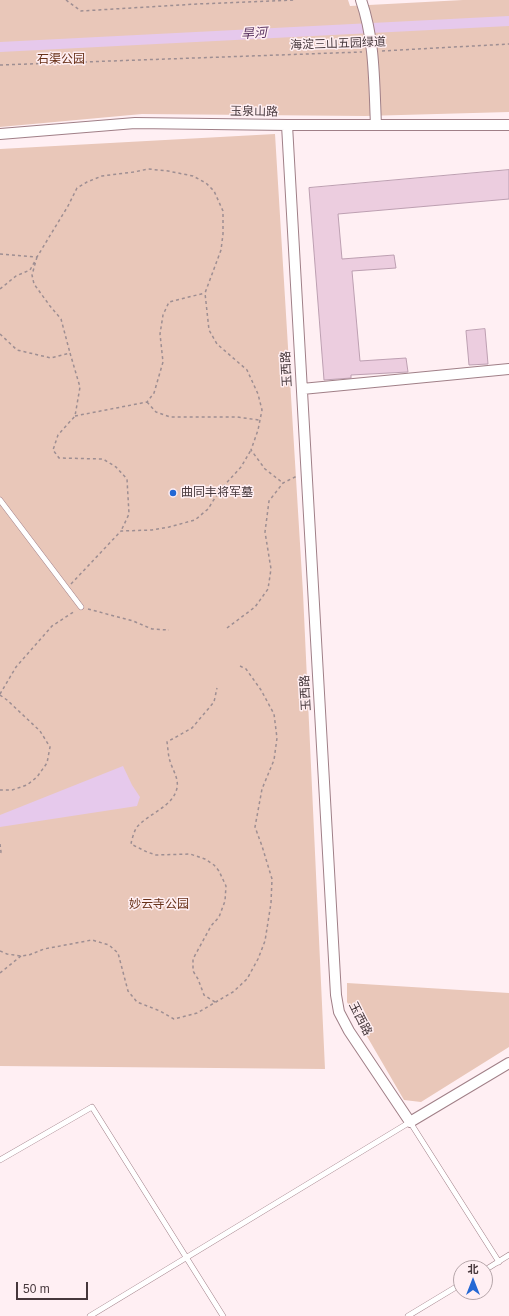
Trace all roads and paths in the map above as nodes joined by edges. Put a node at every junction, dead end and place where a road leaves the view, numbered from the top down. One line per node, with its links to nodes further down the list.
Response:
1 (66, 0): 2 (path)
2 (296, 0)
3 (361, 0): 5 (street)
4 (509, 44): 5 (path, 海淀三山五园绿道)
5 (372, 52): 6 (path, 海淀三山五园绿道); 8 (street)
6 (0, 65)
7 (286, 125): 8 (street, 玉泉山路); 10 (street, 玉泉山路); 18 (street, 玉西路)
8 (376, 125): 9 (street, 玉泉山路)
9 (509, 125)
10 (0, 134)
11 (0, 254): 12 (path)
12 (37, 257): 13 (path); 14 (path); 16 (path)
13 (0, 289)
14 (205, 293): 19 (path); 21 (path)
15 (0, 334): 16 (path)
16 (70, 353): 20 (path)
17 (509, 369): 18 (street)
18 (302, 389): 23 (street, 玉西路)
19 (147, 402): 20 (path); 21 (path)
20 (75, 416): 26 (path)
21 (260, 420): 22 (path)
22 (251, 450): 24 (path); 26 (path)
23 (306, 471): 24 (path); 42 (street, 玉西路)
24 (283, 483): 29 (path)
25 (0, 500): 27 (lane)
26 (121, 531): 27 (path)
27 (67, 588): 28 (lane)
28 (81, 608): 30 (path); 33 (path)
29 (227, 628)
30 (169, 630)
31 (238, 665): 40 (path)
32 (217, 688): 40 (path)
33 (0, 695): 34 (path)
34 (0, 790)
35 (0, 844): 36 (path)
36 (0, 854)
37 (0, 951): 38 (path)
38 (21, 956): 39 (path); 40 (path)
39 (0, 973)
40 (215, 1002)
41 (509, 1063): 42 (street)
42 (410, 1122): 45 (lane); 46 (lane)
43 (0, 1160): 45 (lane)
44 (509, 1255): 46 (lane)
45 (186, 1258): 49 (lane); 50 (lane)
46 (498, 1262): 47 (lane)
47 (493, 1265)
48 (453, 1289): 51 (lane)
49 (90, 1316)
50 (223, 1316)
51 (408, 1316)

